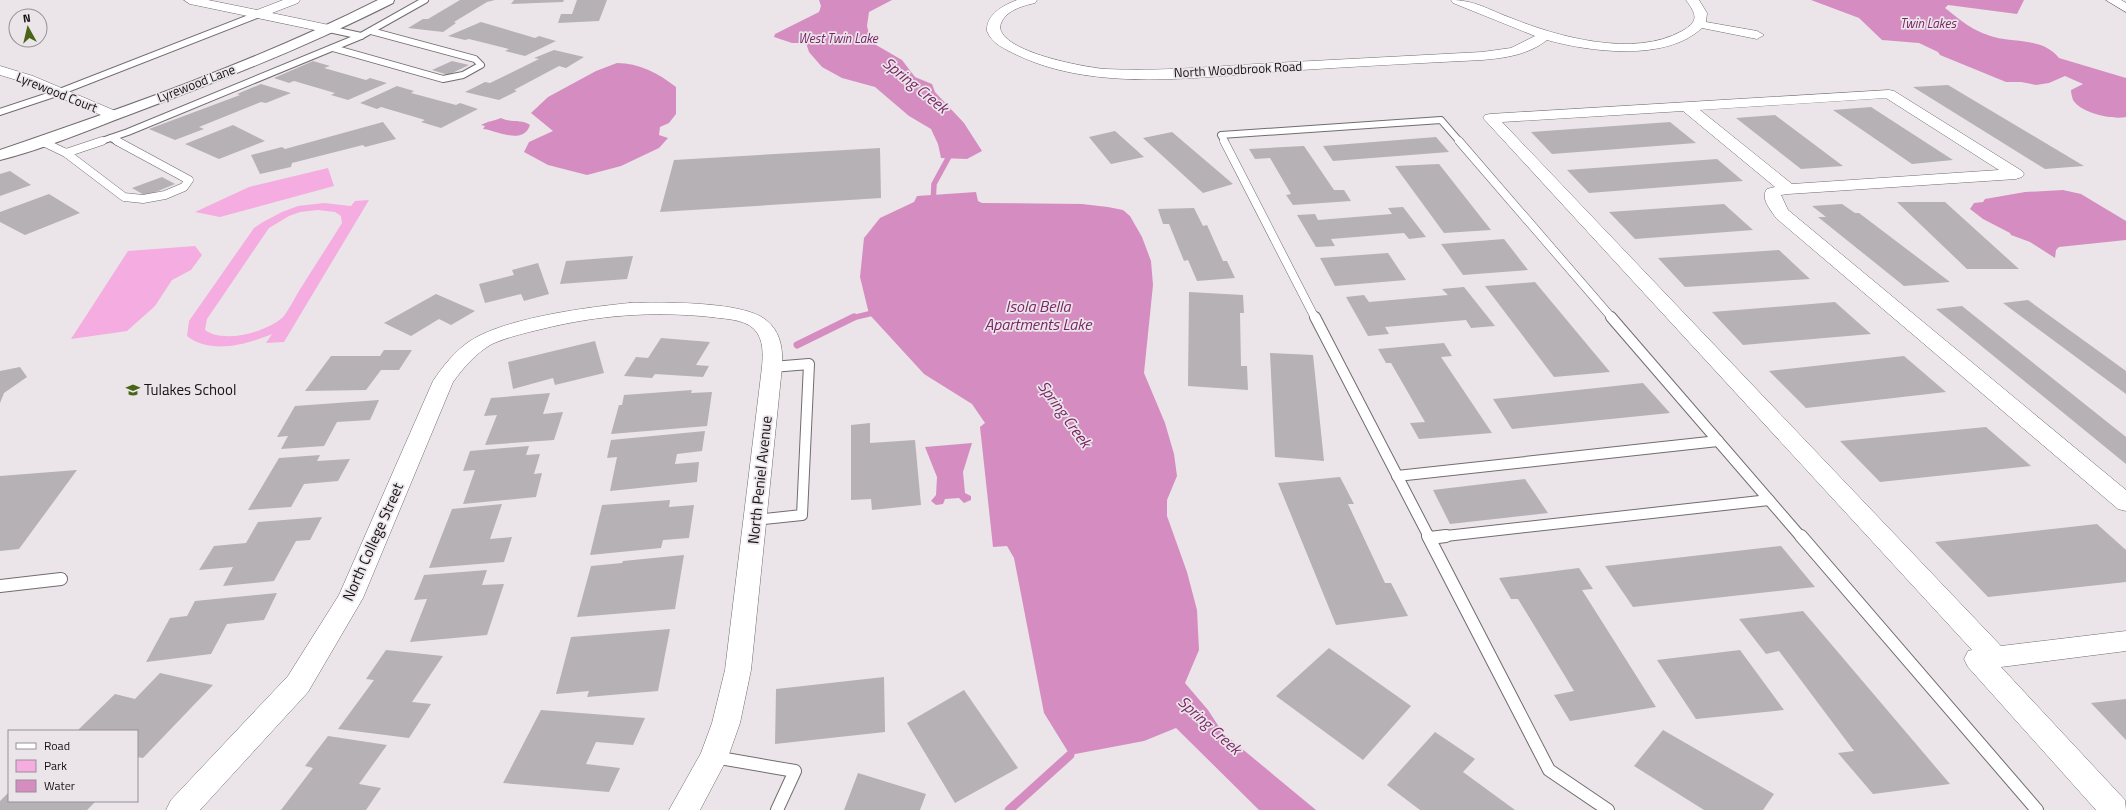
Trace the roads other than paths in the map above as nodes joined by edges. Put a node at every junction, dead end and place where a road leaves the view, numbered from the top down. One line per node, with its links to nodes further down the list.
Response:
1 (190, 0): 10 (street)
2 (294, 0): 10 (street)
3 (388, 0): 12 (street, Lyrewood Lane)
4 (425, 0): 13 (lane)
5 (1031, 0): 16 (street, North Woodbrook Road)
6 (1457, 0): 16 (street)
7 (1692, 0): 11 (street)
8 (2112, 0): 9 (street)
9 (2126, 8)
10 (259, 14): 12 (street); 19 (lane)
11 (1699, 24): 14 (street); 16 (street)
12 (329, 29): 15 (lane); 22 (street, Lyrewood Lane)
13 (371, 30): 15 (lane); 17 (lane)
14 (1757, 35)
15 (361, 36): 17 (lane)
16 (1543, 36)
17 (333, 48): 23 (lane)
18 (0, 70): 19 (street, Lyrewood Court)
19 (57, 93): 21 (lane); 22 (street, Lyrewood Court)
20 (1686, 106): 27 (street); 27 (street); 39 (street)
21 (0, 112)
22 (113, 115): 24 (street, Lyrewood Lane)
23 (111, 138): 25 (lane); 25 (lane)
24 (41, 141): 25 (lane); 26 (street, Lyrewood Lane)
25 (66, 153)
26 (0, 155)
27 (1788, 189): 33 (street)
28 (580, 314): 29 (street, North Peniel Avenue); 41 (street, North College Street)
29 (772, 367): 34 (street, North Peniel Avenue); 34 (lane)
30 (1718, 441): 31 (lane); 31 (lane); 32 (lane)
31 (1397, 476): 35 (lane)
32 (1769, 500): 35 (lane); 45 (lane)
33 (2126, 503)
34 (755, 520): 40 (street, North Peniel Avenue)
35 (1430, 538): 44 (lane)
36 (61, 579): 37 (lane)
37 (0, 586)
38 (2126, 641): 39 (street)
39 (1994, 656): 46 (street)
40 (714, 757): 42 (street, North Peniel Avenue); 43 (lane)
41 (181, 810)
42 (684, 810)
43 (777, 810)
44 (1608, 810)
45 (2037, 810)
46 (2116, 810)

